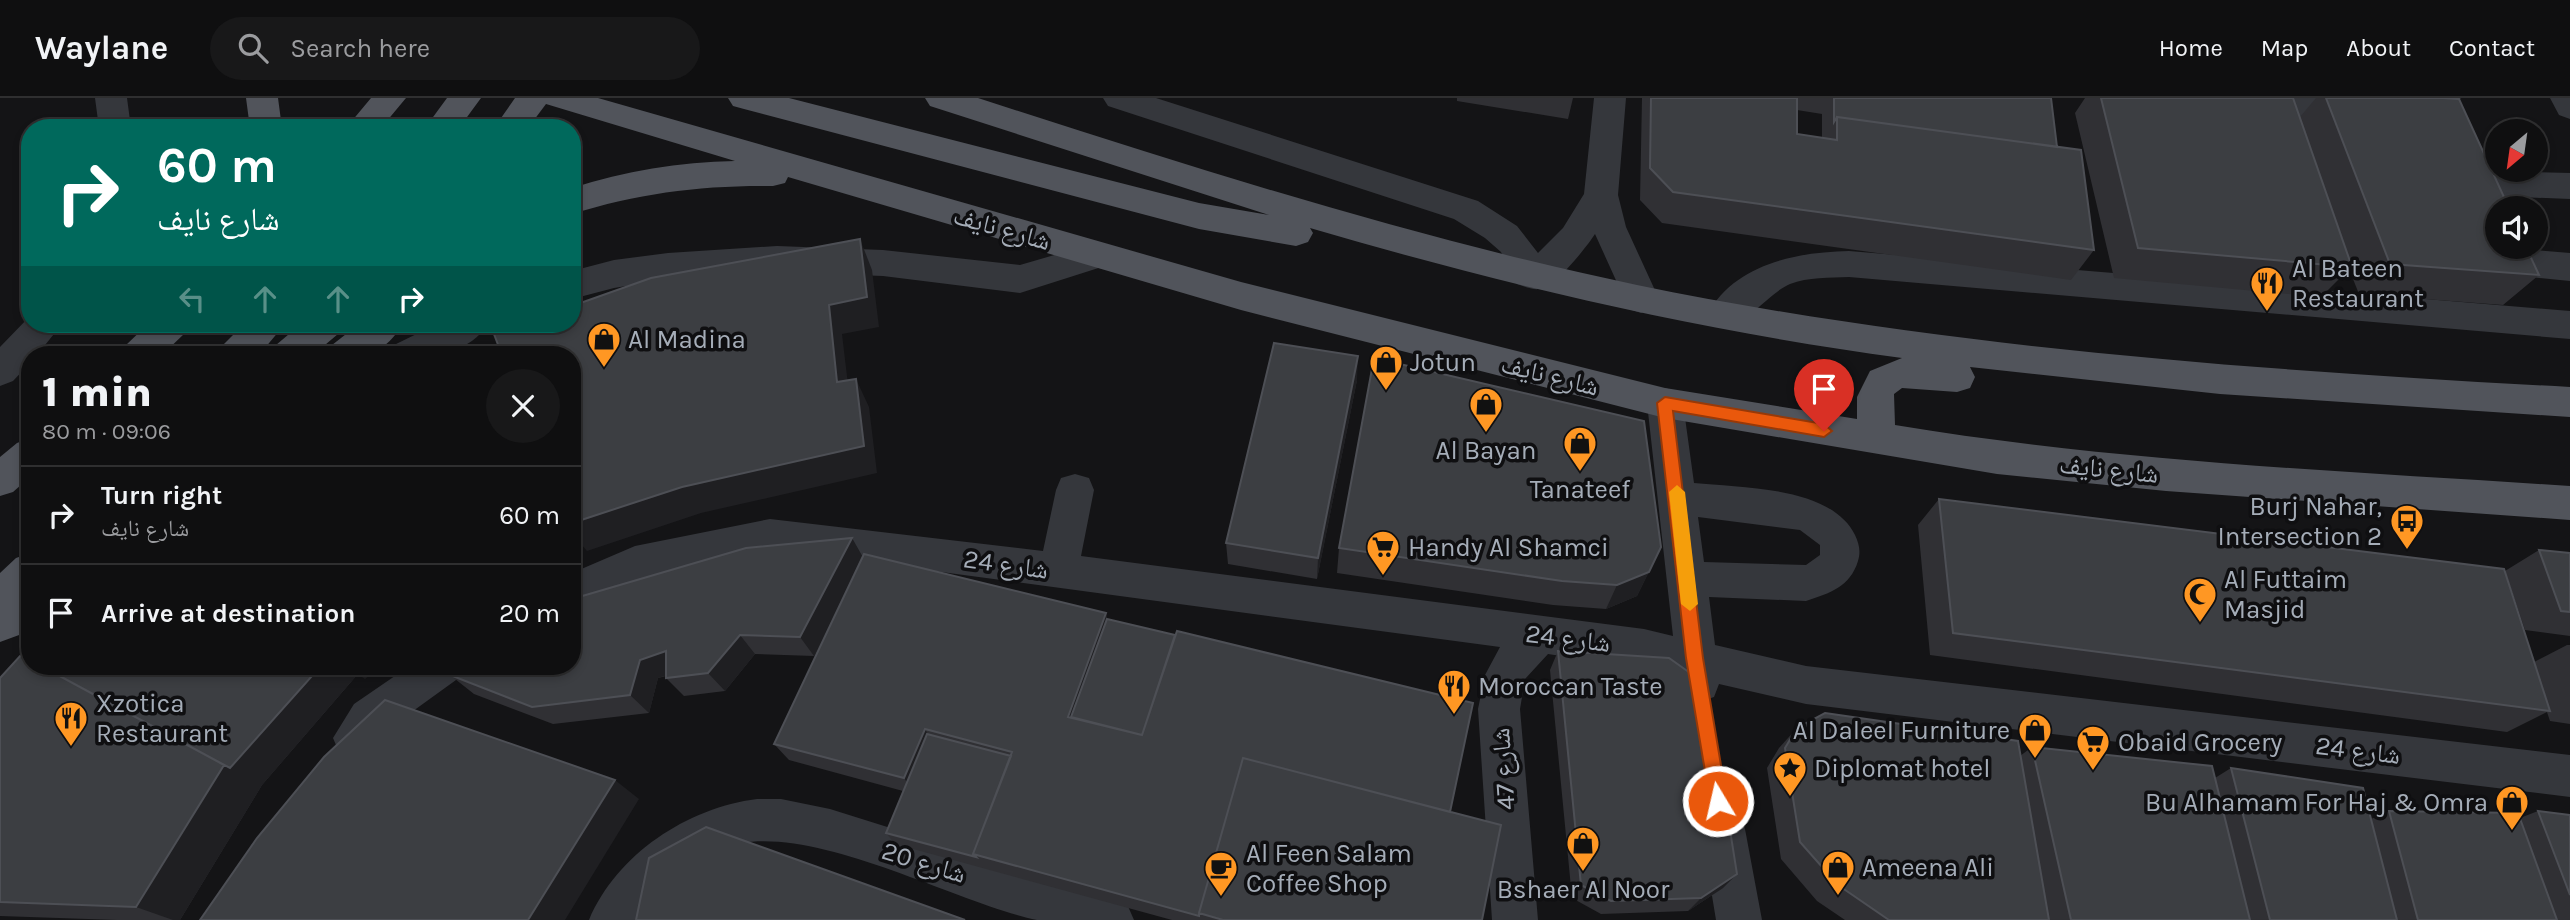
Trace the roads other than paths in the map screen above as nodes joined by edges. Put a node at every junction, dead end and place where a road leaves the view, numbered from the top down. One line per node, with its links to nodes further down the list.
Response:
1 (111, 98): 15 (street)
2 (262, 98): 16 (main road)
3 (390, 98): 17 (main road)
4 (465, 98): 18 (main road)
5 (533, 98): 19 (main road)
6 (558, 98): 20 (main road, شارع نايف)
7 (744, 98): 25 (main road)
8 (941, 98): 25 (main road)
9 (1119, 98): 29 (street)
10 (1610, 98): 22 (street)
11 (2192, 98): 12 (street)
12 (2445, 98)
13 (2566, 98): 14 (street)
14 (2570, 107)
15 (114, 119)
16 (265, 119)
17 (370, 119)
18 (448, 119)
19 (517, 119)
20 (830, 177): 23 (main road); 26 (main road, شارع نايف)
21 (2570, 186): 24 (street)
22 (1601, 195): 29 (street); 31 (street)
23 (581, 198)
24 (2485, 212)
25 (1406, 244): 29 (main road)
26 (1099, 255): 30 (street); 50 (main road, شارع نايف)
27 (2510, 259): 28 (street)
28 (2570, 267)
29 (1533, 275): 31 (main road)
30 (581, 283)
31 (1641, 299): 32 (main road)
32 (1725, 315): 33 (street); 48 (main road)
33 (2570, 325)
34 (36, 333): 40 (street)
35 (162, 333): 41 (main road)
36 (258, 333): 42 (main road)
37 (315, 333): 43 (main road)
38 (373, 333): 44 (main road)
39 (450, 333): 45 (street)
40 (23, 346)
41 (149, 346)
42 (245, 346)
43 (300, 346)
44 (356, 346)
45 (425, 346)
46 (21, 349): 47 (street)
47 (0, 371)
48 (2176, 377): 49 (main road); 51 (main road)
49 (2570, 402)
50 (1665, 403): 51 (main road, شارع نايف); 55 (street)
51 (1877, 440): 56 (main road, شارع نايف)
52 (21, 462): 53 (main road)
53 (0, 480)
54 (1075, 490): 57 (street)
55 (1678, 498): 59 (street); 59 (street)
56 (2570, 503)
57 (1058, 571): 60 (street, شارع 24); 64 (street, شارع 24)
58 (21, 579): 61 (main road)
59 (1687, 579): 65 (street)
60 (581, 588)
61 (0, 599)
62 (21, 616): 63 (main road)
63 (0, 624)
64 (1542, 635): 65 (street, شارع 24); 73 (street, شارع 47)
65 (1695, 658): 67 (street); 69 (street, شارع 24)
66 (430, 675): 68 (street)
67 (1706, 723)
68 (329, 772)
69 (2570, 776)
70 (1716, 788): 74 (street)
71 (612, 920): 72 (street, شارع 20)
72 (1111, 920)
73 (1515, 920)
74 (1739, 920)

